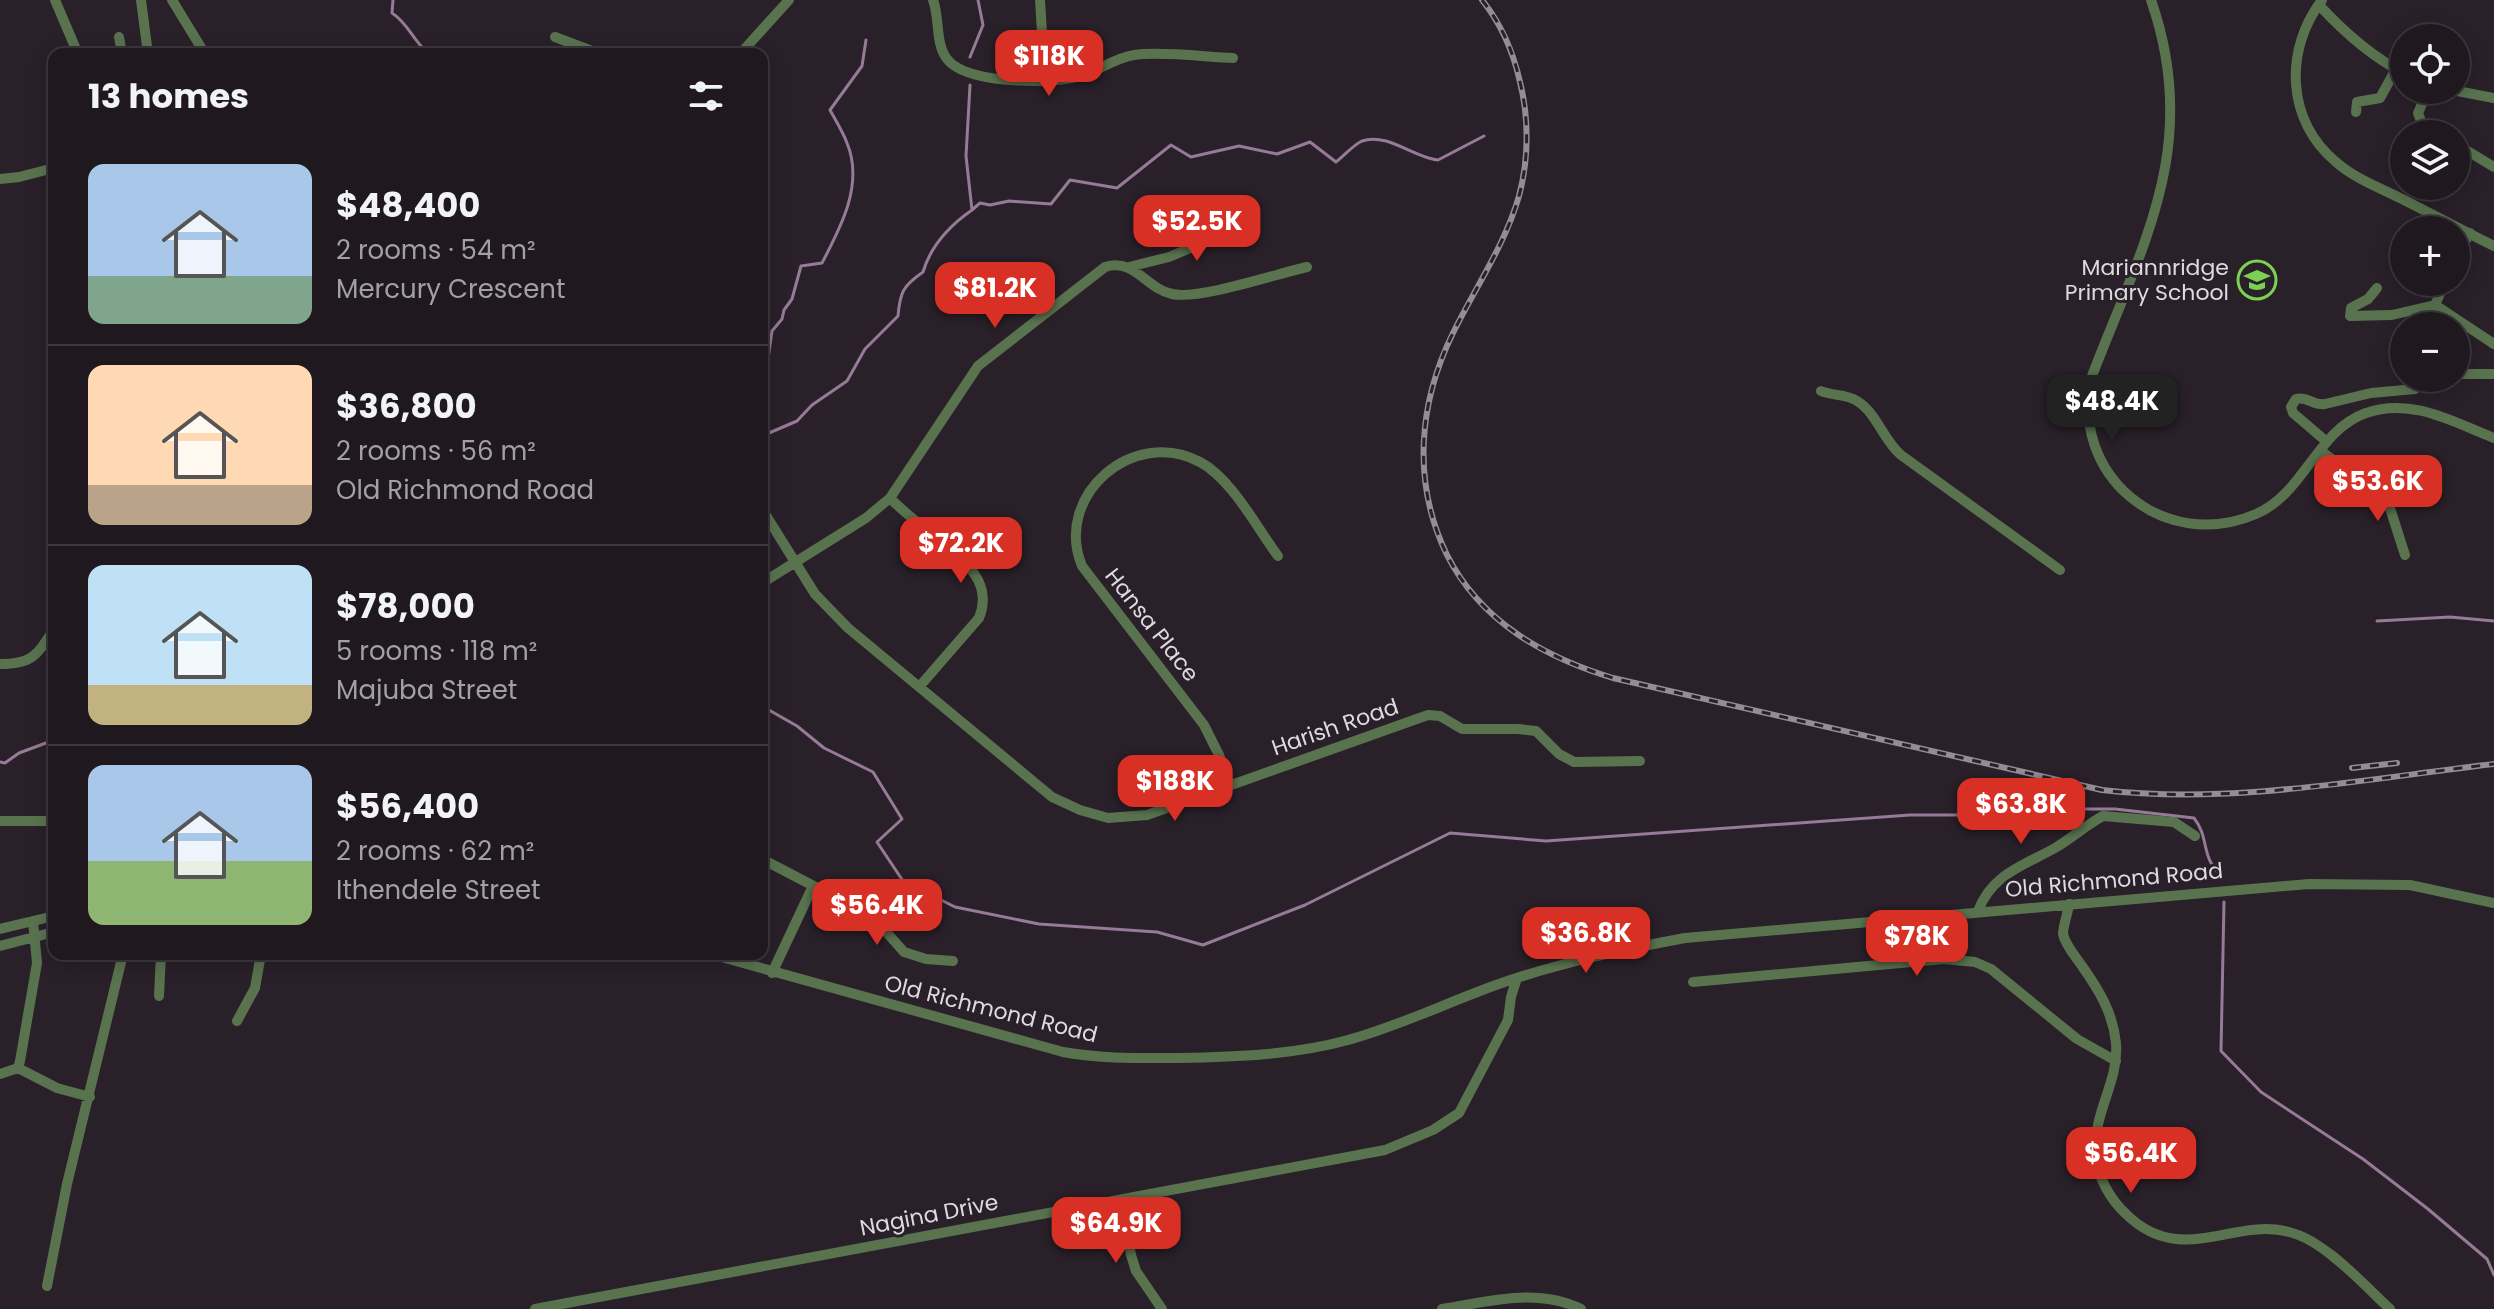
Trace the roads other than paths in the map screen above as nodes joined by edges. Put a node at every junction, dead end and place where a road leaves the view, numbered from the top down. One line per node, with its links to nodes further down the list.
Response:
1 (55, 0): 11 (street)
2 (141, 0): 13 (street)
3 (172, 0): 14 (street)
4 (789, 0): 16 (street)
5 (933, 0): 19 (street)
6 (1040, 0): 19 (street)
7 (2151, 0): 43 (street)
8 (2320, 2): 18 (street); 28 (street)
9 (119, 37): 12 (street)
10 (555, 37): 15 (street)
11 (75, 48)
12 (121, 48)
13 (147, 48)
14 (201, 48)
15 (584, 48)
16 (745, 48)
17 (1233, 58): 19 (street)
18 (2390, 64)
19 (1045, 82)
20 (2390, 84): 23 (street)
21 (2470, 93): 22 (street)
22 (2494, 98)
23 (2356, 112)
24 (2470, 152): 25 (street)
25 (2494, 167)
26 (48, 170): 27 (street)
27 (0, 179)
28 (2436, 216)
29 (1254, 221): 32 (street)
30 (2470, 233): 31 (street)
31 (2494, 246)
32 (1129, 267): 33 (street); 44 (street)
33 (1307, 267)
34 (2377, 288): 36 (street)
35 (2439, 296): 36 (street)
36 (2435, 305): 37 (street)
37 (2494, 344)
38 (2470, 374): 39 (street)
39 (2494, 374)
40 (1821, 391): 49 (street)
41 (2390, 391): 43 (street)
42 (2494, 438): 43 (street)
43 (2324, 447): 46 (street)
44 (890, 498): 48 (street); 55 (street)
45 (768, 519): 48 (street, Harish Road)
46 (2405, 555)
47 (1278, 556): 57 (street, Hansa Place)
48 (794, 563): 50 (street); 55 (street, Harish Road)
49 (2060, 570)
50 (768, 579)
51 (48, 638): 53 (street)
52 (48, 647): 53 (street)
53 (41, 649): 54 (street)
54 (0, 664)
55 (919, 687): 57 (street, Harish Road)
56 (1640, 761): 57 (street, Harish Road)
57 (1230, 785)
58 (0, 821): 59 (street)
59 (48, 821)
60 (2195, 836): 65 (street)
61 (768, 862): 62 (street)
62 (813, 886): 76 (street); 77 (street)
63 (2494, 903): 64 (street, Old Richmond Road)
64 (2069, 904): 65 (street, Old Richmond Road); 82 (street)
65 (1978, 911): 78 (street, Old Richmond Road)
66 (48, 917): 67 (street)
67 (33, 921): 68 (street); 70 (street)
68 (0, 929)
69 (48, 934): 70 (street)
70 (36, 937): 71 (street); 83 (street)
71 (0, 946)
72 (122, 960): 85 (street)
73 (161, 960): 80 (street)
74 (260, 960): 81 (street)
75 (730, 960): 77 (street, Old Richmond Road)
76 (953, 961)
77 (772, 973): 78 (street, Old Richmond Road)
78 (1517, 978): 86 (street, Nagina Drive)
79 (1693, 982): 82 (street)
80 (159, 996)
81 (237, 1021)
82 (2116, 1061): 94 (street)
83 (18, 1068): 84 (street); 85 (street)
84 (0, 1074)
85 (90, 1097): 87 (street)
86 (1121, 1200): 89 (street, Nagina Drive); 91 (street)
87 (47, 1286)
88 (1482, 1306): 92 (street); 93 (street)
89 (553, 1307): 90 (street, Nagina Drive)
90 (535, 1309)
91 (1162, 1309)
92 (1442, 1309)
93 (1581, 1309)
94 (2390, 1309)

